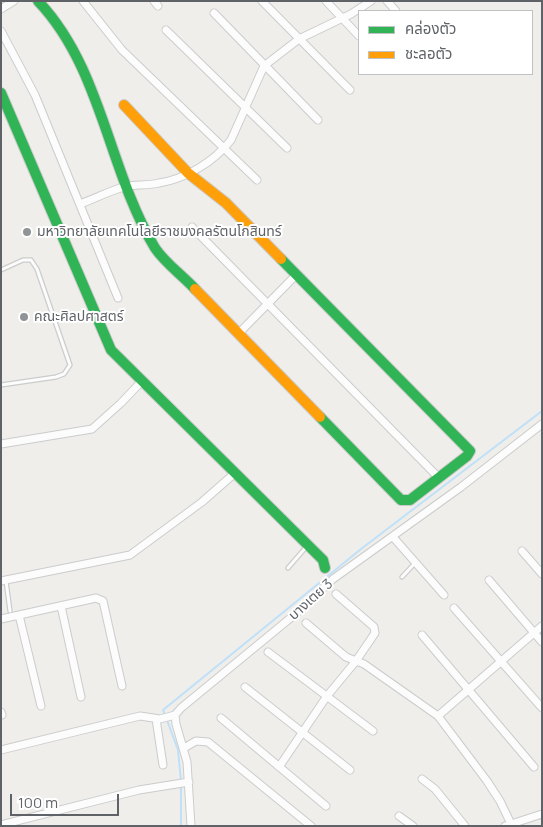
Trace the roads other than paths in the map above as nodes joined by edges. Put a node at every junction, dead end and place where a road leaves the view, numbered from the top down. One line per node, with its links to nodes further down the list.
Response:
1 (14, 1): 8 (street)
2 (38, 1): 27 (street)
3 (83, 1): 23 (street)
4 (262, 1): 15 (street)
5 (326, 1): 11 (street)
6 (371, 1): 11 (street)
7 (386, 1): 9 (street)
8 (1, 9)
9 (395, 10)
10 (214, 13): 16 (street)
11 (342, 18): 14 (street); 15 (street)
12 (166, 30): 20 (street)
13 (1, 32): 28 (street)
14 (358, 35)
15 (299, 39): 16 (street); 17 (street)
16 (264, 66): 20 (street); 22 (street)
17 (350, 90)
18 (1, 93): 21 (street)
19 (124, 105): 25 (street)
20 (246, 106): 23 (street); 24 (street)
21 (5, 108): 35 (street)
22 (318, 120)
23 (225, 148): 25 (street); 26 (street)
24 (287, 148)
25 (188, 173): 27 (street); 31 (street)
26 (257, 180)
27 (125, 186): 28 (street); 34 (street)
28 (80, 204): 32 (street)
29 (192, 227): 33 (street)
30 (1, 270): 36 (lane)
31 (297, 274): 33 (street); 40 (street)
32 (118, 298)
33 (267, 303): 34 (street); 40 (street)
34 (239, 333): 40 (street)
35 (142, 381): 38 (street); 39 (street)
36 (1, 385)
37 (542, 424): 41 (street, บางเตย 3)
38 (1, 444)
39 (235, 474): 42 (street); 50 (street)
40 (439, 478)
41 (393, 537): 44 (street); 73 (street, บางเตย 3)
42 (308, 546): 45 (lane); 46 (street)
43 (522, 551): 47 (street)
44 (415, 563): 48 (lane); 52 (street)
45 (288, 568)
46 (325, 568)
47 (542, 574)
48 (402, 577)
49 (489, 580): 60 (street)
50 (3, 581): 55 (lane)
51 (336, 594): 64 (street)
52 (444, 595)
53 (61, 606): 56 (street); 66 (street); 70 (street)
54 (454, 608): 65 (street)
55 (10, 610)
56 (19, 615): 57 (street); 71 (street)
57 (1, 619)
58 (306, 623): 64 (street)
59 (542, 626): 60 (street)
60 (534, 633): 62 (street); 65 (street)
61 (422, 635): 68 (street)
62 (542, 642)
63 (268, 652): 69 (street)
64 (356, 661): 69 (street); 74 (street)
65 (502, 661): 68 (street); 72 (street)
66 (122, 686)
67 (245, 687): 78 (street)
68 (469, 689): 74 (street); 83 (street)
69 (326, 696): 77 (street); 78 (street)
70 (81, 697)
71 (41, 706)
72 (542, 708)
73 (172, 716): 76 (street); 79 (street)
74 (438, 716): 91 (street)
75 (221, 718): 82 (street)
76 (158, 719): 80 (street); 81 (street)
77 (373, 731)
78 (301, 732): 82 (street); 84 (street)
79 (184, 748): 86 (street); 93 (street)
80 (1, 750)
81 (163, 765)
82 (279, 767): 87 (street)
83 (534, 767)
84 (350, 770)
85 (422, 779): 95 (street)
86 (186, 783): 90 (street); 92 (street)
87 (326, 806)
88 (542, 814): 91 (street)
89 (399, 816): 94 (street)
90 (1, 825)
91 (510, 825)
92 (191, 826)
93 (311, 826)
94 (413, 826)
95 (465, 826)

